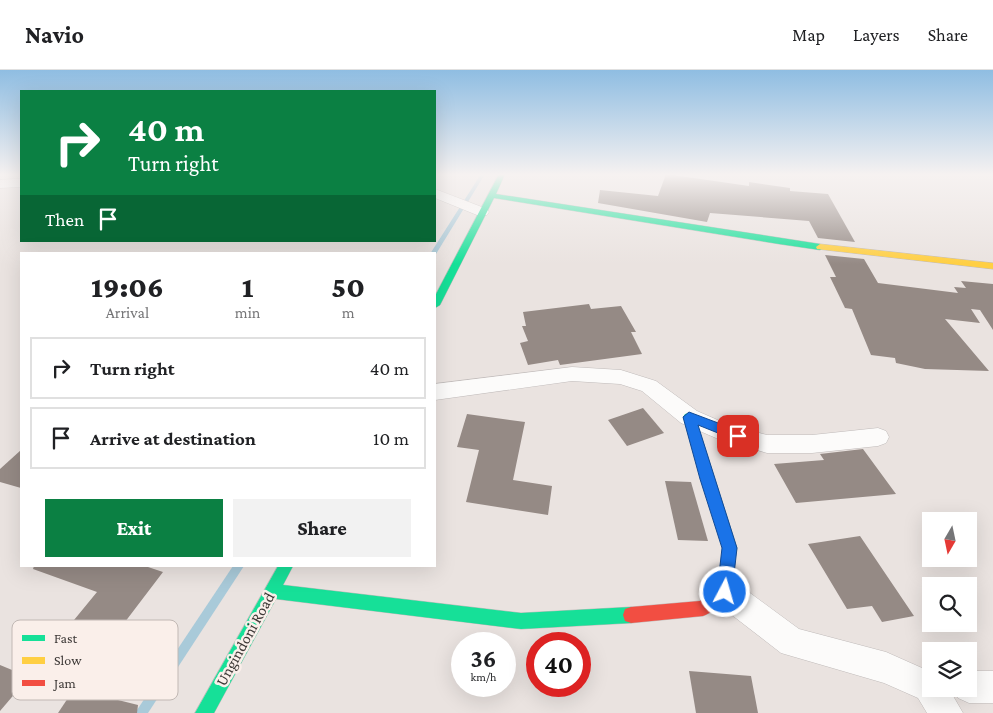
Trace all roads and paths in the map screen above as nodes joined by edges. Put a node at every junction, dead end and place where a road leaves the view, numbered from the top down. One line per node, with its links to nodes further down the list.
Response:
1 (462, 204): 4 (street)
2 (486, 204): 4 (street)
3 (551, 204): 5 (street)
4 (482, 212): 6 (street)
5 (993, 266)
6 (436, 303)
7 (436, 392): 8 (street)
8 (689, 417): 9 (street); 12 (street)
9 (878, 437)
10 (285, 567): 11 (street, Ungindoni Road)
11 (271, 591): 12 (street); 16 (street, Ungindoni Road)
12 (725, 592): 15 (street)
13 (977, 687): 14 (street)
14 (993, 687)
15 (922, 688)
16 (204, 713)

